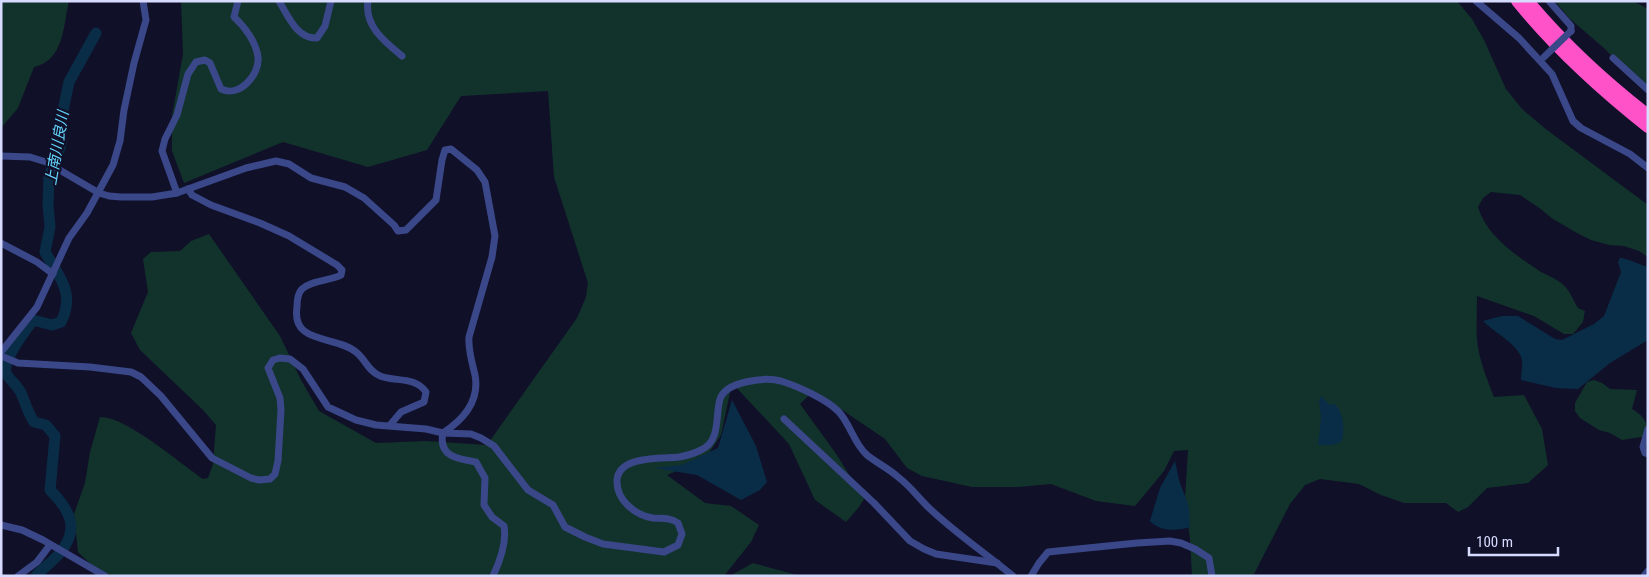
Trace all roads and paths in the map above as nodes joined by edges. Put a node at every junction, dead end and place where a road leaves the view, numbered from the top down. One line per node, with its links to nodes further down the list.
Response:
1 (144, 1): 18 (street)
2 (238, 1): 19 (street)
3 (279, 1): 4 (street)
4 (331, 1)
5 (368, 1): 10 (street)
6 (1476, 1): 12 (street)
7 (1517, 1): 14 (highway)
8 (1528, 1): 14 (highway)
9 (1549, 1): 12 (street, bridge)
10 (402, 56)
11 (1613, 58): 13 (street)
12 (1542, 59): 16 (street)
13 (1648, 90)
14 (1647, 124)
15 (1, 156): 18 (street)
16 (1648, 168)
17 (188, 189): 19 (street); 24 (street); 26 (street)
18 (99, 193): 19 (street); 21 (street)
19 (177, 193)
20 (1, 243): 21 (street)
21 (53, 274): 22 (street)
22 (2, 355): 24 (street)
23 (784, 419): 30 (street)
24 (390, 425): 26 (street)
25 (1648, 429): 27 (street)
26 (443, 432): 30 (street); 34 (street)
27 (1648, 454)
28 (1, 525): 29 (street)
29 (50, 545): 32 (street); 33 (street)
30 (997, 563): 35 (street)
31 (1648, 571): 38 (street)
32 (18, 576)
33 (105, 576)
34 (494, 576)
35 (1013, 576)
36 (1031, 576): 37 (street)
37 (1212, 576)
38 (1644, 576)

